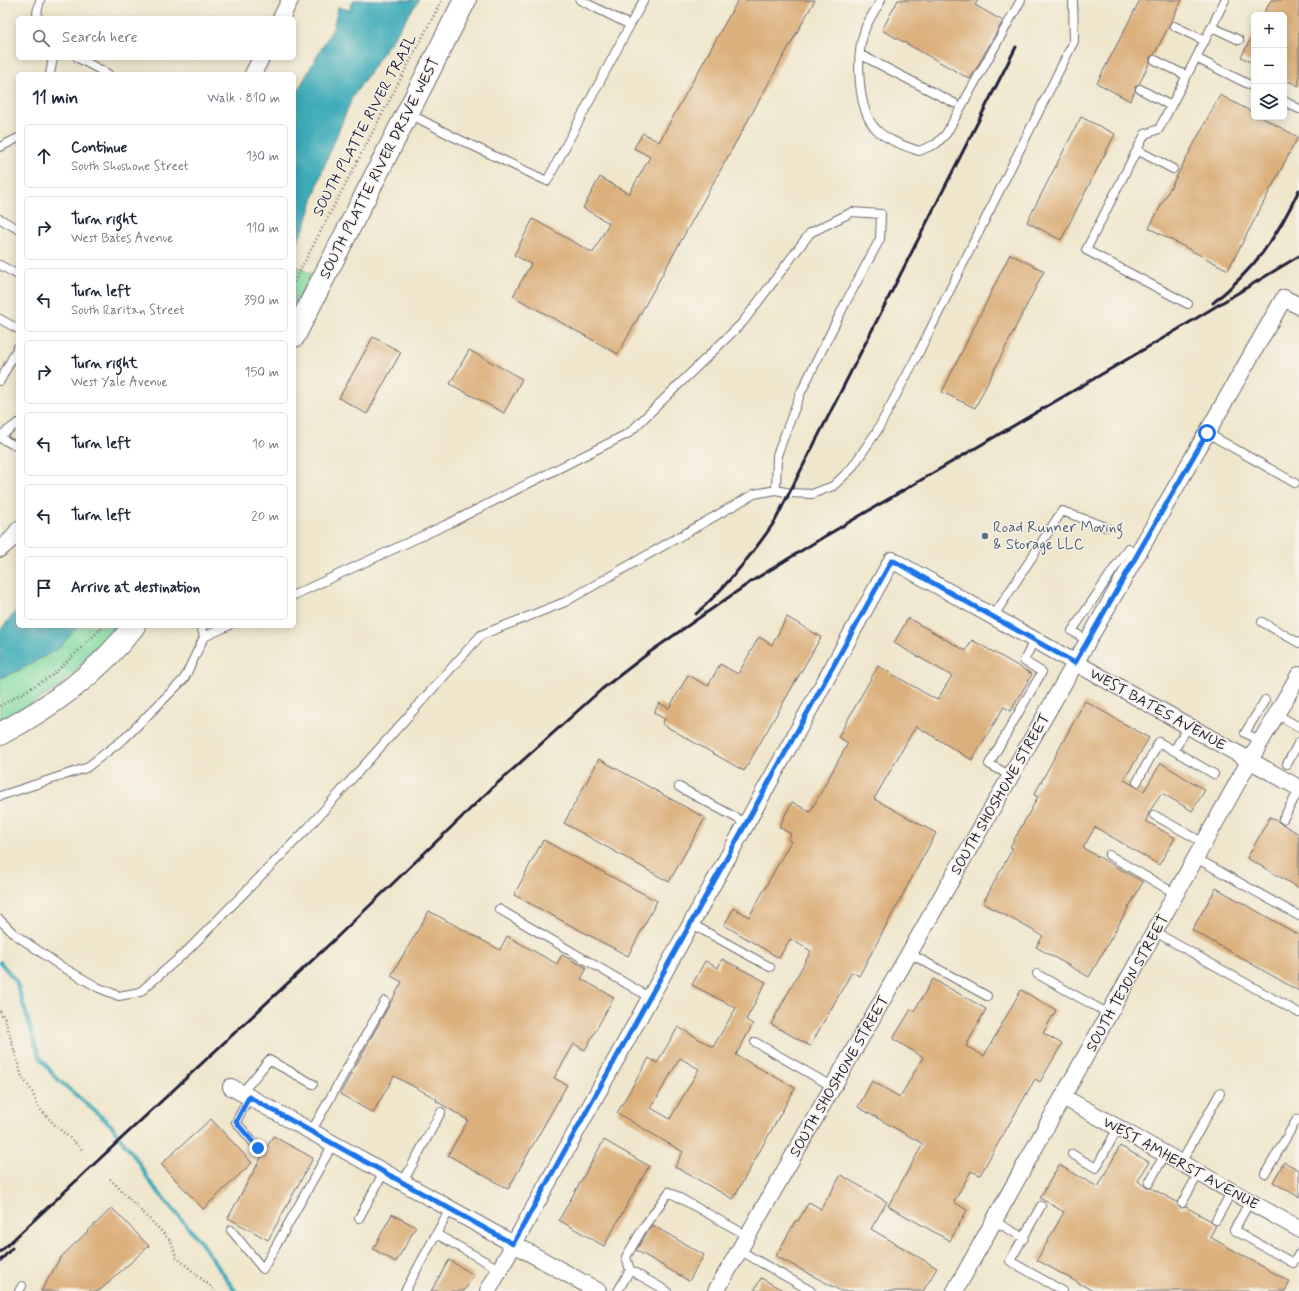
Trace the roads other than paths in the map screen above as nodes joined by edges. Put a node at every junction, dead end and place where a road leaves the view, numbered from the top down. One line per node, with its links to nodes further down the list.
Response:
1 (40, 0): 10 (lane)
2 (290, 0): 11 (street)
3 (465, 0): 33 (street, SOUTH PLATTE RIVER DRIVE WEST)
4 (580, 0): 12 (lane)
5 (644, 0): 12 (lane)
6 (881, 0): 17 (lane)
7 (1021, 0): 17 (lane)
8 (1073, 0): 54 (lane)
9 (1225, 0): 14 (lane)
10 (38, 16)
11 (282, 16)
12 (630, 25): 33 (lane)
13 (1174, 26): 16 (lane)
14 (1212, 27): 15 (lane); 16 (lane)
15 (1238, 40)
16 (1204, 41): 18 (lane)
17 (861, 54): 29 (lane)
18 (1196, 58): 26 (lane); 27 (lane)
19 (53, 60): 23 (lane)
20 (82, 60): 24 (lane)
21 (260, 60): 25 (street)
22 (1156, 60): 26 (lane)
23 (50, 72)
24 (104, 72)
25 (254, 72)
26 (1187, 76): 31 (lane)
27 (1251, 85)
28 (1140, 90): 31 (lane)
29 (954, 103)
30 (1287, 103): 32 (lane)
31 (1171, 106): 36 (lane)
32 (1299, 109)
33 (407, 112): 46 (street, SOUTH PLATTE RIVER DRIVE WEST)
34 (16, 139): 35 (lane)
35 (0, 147)
36 (1137, 150): 37 (lane); 42 (lane)
37 (1173, 169)
38 (0, 219): 39 (lane)
39 (16, 228)
40 (0, 265): 41 (lane)
41 (16, 274)
42 (1188, 304)
43 (1299, 306): 50 (street, SOUTH SHOSHONE STREET)
44 (0, 319): 45 (lane)
45 (16, 328)
46 (296, 332)
47 (16, 351): 48 (lane)
48 (0, 381)
49 (16, 425): 51 (lane)
50 (1207, 433): 53 (lane); 67 (street, SOUTH SHOSHONE STREET)
51 (0, 437): 52 (lane)
52 (16, 446)
53 (1295, 483)
54 (776, 490): 59 (lane); 96 (lane)
55 (1106, 527): 60 (lane)
56 (16, 533): 58 (street)
57 (1128, 548): 67 (lane)
58 (0, 549)
59 (296, 594)
60 (993, 617): 66 (street, WEST BATES AVENUE); 89 (street, WEST BATES AVENUE)
61 (1262, 622): 68 (lane)
62 (132, 628): 75 (street)
63 (202, 628): 65 (lane)
64 (224, 628): 65 (lane)
65 (204, 637): 86 (lane)
66 (1034, 640): 69 (street, WEST BATES AVENUE); 82 (lane)
67 (1088, 641): 69 (street, SOUTH SHOSHONE STREET)
68 (1299, 643)
69 (1075, 663): 73 (street, WEST BATES AVENUE); 82 (street, SOUTH SHOSHONE STREET)
70 (1299, 675): 72 (street, SOUTH TEJON STREET)
71 (1265, 700): 76 (lane)
72 (1276, 714): 74 (lane); 76 (street, SOUTH TEJON STREET)
73 (1188, 726): 78 (lane); 79 (street, WEST BATES AVENUE)
74 (1299, 727)
75 (0, 734)
76 (1261, 741): 79 (street, SOUTH TEJON STREET)
77 (1299, 742): 80 (lane)
78 (1174, 751): 81 (lane); 83 (lane)
79 (1250, 760): 85 (street, WEST BATES AVENUE); 90 (street, SOUTH TEJON STREET)
80 (1287, 764)
81 (1214, 774)
82 (1011, 776): 99 (street, SOUTH SHOSHONE STREET)
83 (1136, 782)
84 (679, 787): 89 (lane)
85 (1299, 789): 88 (lane)
86 (0, 796)
87 (1154, 815): 90 (lane)
88 (1283, 819)
89 (746, 823): 97 (street)
90 (1204, 843): 92 (street, SOUTH TEJON STREET)
91 (1109, 855): 93 (lane)
92 (1196, 858): 93 (street, SOUTH TEJON STREET); 95 (lane)
93 (1176, 894): 98 (street, SOUTH TEJON STREET)
94 (499, 909): 103 (lane)
95 (1299, 916)
96 (0, 920)
97 (690, 923): 100 (lane); 103 (street)
98 (1155, 932): 105 (lane); 106 (street, SOUTH TEJON STREET)
99 (909, 953): 102 (lane); 109 (street, SOUTH SHOSHONE STREET)
100 (770, 967)
101 (1037, 974): 106 (lane)
102 (988, 996)
103 (649, 997): 140 (street)
104 (385, 1001): 116 (lane)
105 (1299, 1013)
106 (1109, 1014): 112 (street, SOUTH TEJON STREET)
107 (755, 1042): 109 (lane)
108 (314, 1084): 110 (lane)
109 (833, 1087): 138 (street, SOUTH SHOSHONE STREET)
110 (241, 1093): 116 (street); 118 (lane)
111 (1220, 1093): 121 (lane)
112 (1063, 1097): 115 (street, WEST AMHERST AVENUE); 134 (street, SOUTH TEJON STREET)
113 (441, 1112): 125 (lane)
114 (1299, 1120): 124 (lane)
115 (1118, 1128): 119 (lane); 120 (street, WEST AMHERST AVENUE)
116 (311, 1132): 117 (street)
117 (333, 1144): 122 (street); 136 (lane)
118 (258, 1148)
119 (1072, 1154)
120 (1165, 1154): 121 (street, WEST AMHERST AVENUE); 126 (lane)
121 (1181, 1163): 123 (street, WEST AMHERST AVENUE)
122 (384, 1172): 125 (street); 132 (lane)
123 (1199, 1172): 127 (street, WEST AMHERST AVENUE); 129 (lane)
124 (1265, 1174)
125 (403, 1182): 131 (street)
126 (1149, 1183)
127 (1232, 1191): 128 (street, WEST AMHERST AVENUE); 133 (lane)
128 (1250, 1201): 135 (street, WEST AMHERST AVENUE); 142 (lane)
129 (1182, 1204)
130 (1041, 1206): 139 (lane)
131 (450, 1209): 137 (lane); 140 (street)
132 (359, 1218)
133 (1216, 1220)
134 (994, 1221): 139 (lane); 152 (street, SOUTH TEJON STREET)
135 (1299, 1228)
136 (231, 1230)
137 (436, 1234): 143 (lane); 145 (lane)
138 (748, 1236): 141 (street, SOUTH SHOSHONE STREET); 144 (lane)
139 (1024, 1238): 153 (lane)
140 (513, 1244): 143 (street); 147 (street)
141 (739, 1250): 150 (street, SOUTH SHOSHONE STREET); 151 (lane)
142 (1299, 1254)
143 (499, 1270): 146 (street)
144 (630, 1270): 148 (lane); 149 (lane)
145 (405, 1291)
146 (488, 1291)
147 (598, 1291)
148 (618, 1291)
149 (667, 1291)
150 (716, 1291)
151 (811, 1291)
152 (955, 1291)
153 (1063, 1291)

